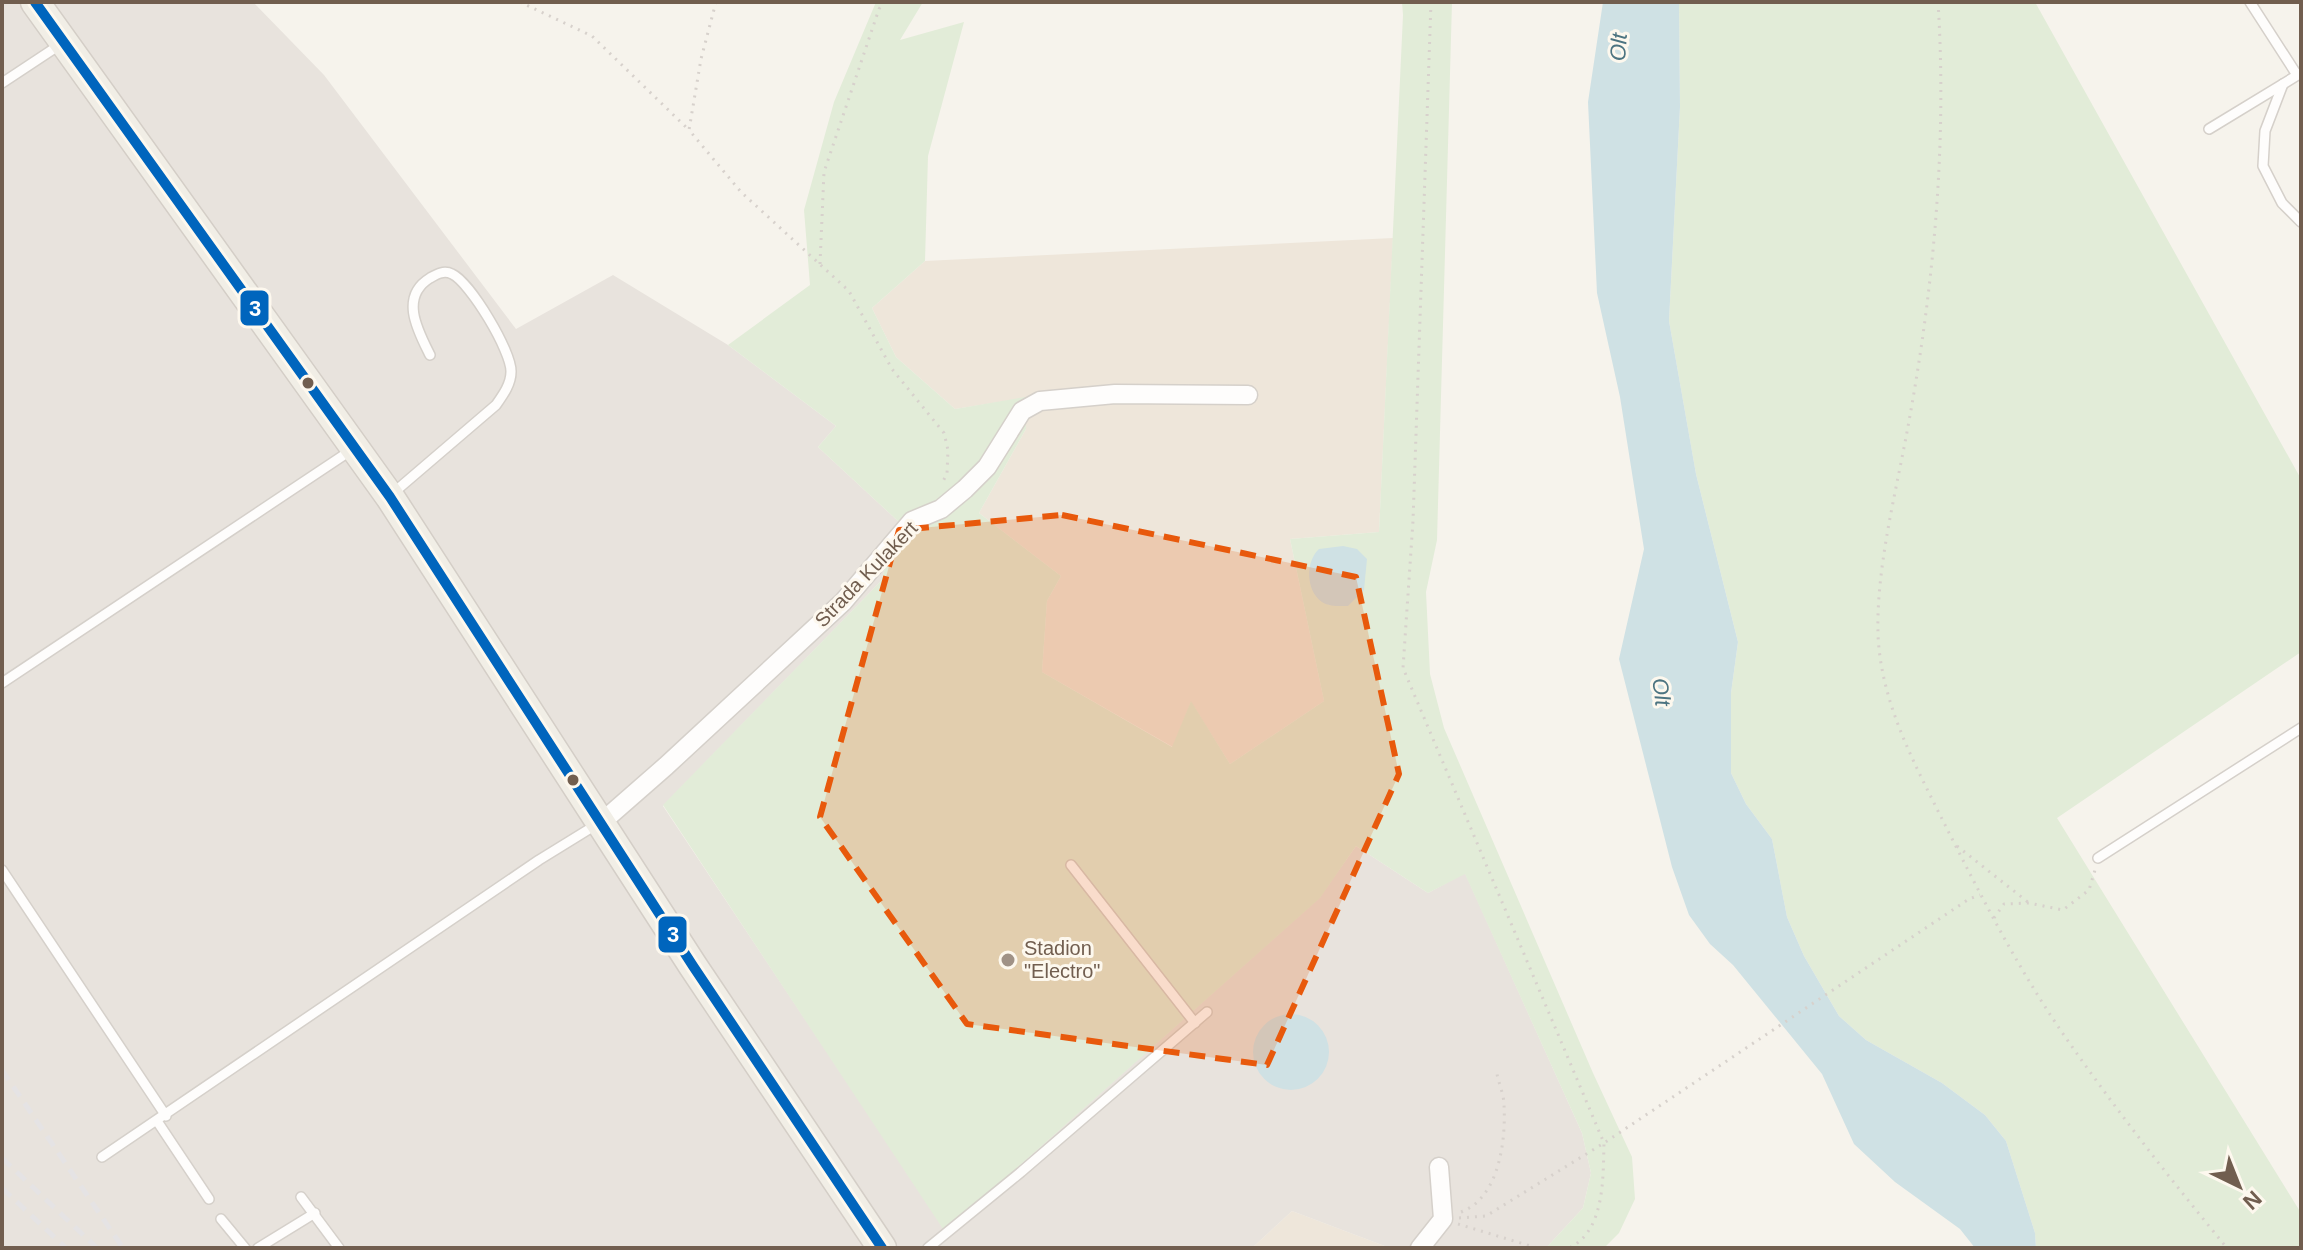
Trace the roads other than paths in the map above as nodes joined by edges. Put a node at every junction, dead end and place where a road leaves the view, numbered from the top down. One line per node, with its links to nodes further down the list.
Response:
1 (35, 2): 3 (main road)
2 (2250, 2): 4 (lane)
3 (64, 42): 5 (lane); 11 (main road)
4 (2299, 74): 6 (lane)
5 (2, 83)
6 (2283, 84): 7 (lane); 8 (lane)
7 (2209, 129)
8 (2301, 222)
9 (430, 355): 12 (lane)
10 (1248, 395): 15 (street, Strada Kulakert)
11 (356, 447): 12 (main road); 13 (lane)
12 (390, 497): 15 (main road)
13 (2, 683)
14 (2301, 728): 16 (lane)
15 (602, 822): 21 (lane); 31 (main road)
16 (2098, 858)
17 (1071, 865): 20 (lane)
18 (2, 870): 21 (lane)
19 (1207, 1012): 20 (lane)
20 (1195, 1023): 32 (lane)
21 (162, 1118): 22 (lane); 25 (lane)
22 (102, 1157)
23 (1439, 1167): 33 (street)
24 (301, 1197): 26 (lane)
25 (209, 1199)
26 (315, 1213): 29 (lane); 30 (lane)
27 (221, 1219): 28 (lane)
28 (245, 1248)
29 (258, 1248)
30 (339, 1248)
31 (882, 1248)
32 (928, 1248)
33 (1420, 1248)

